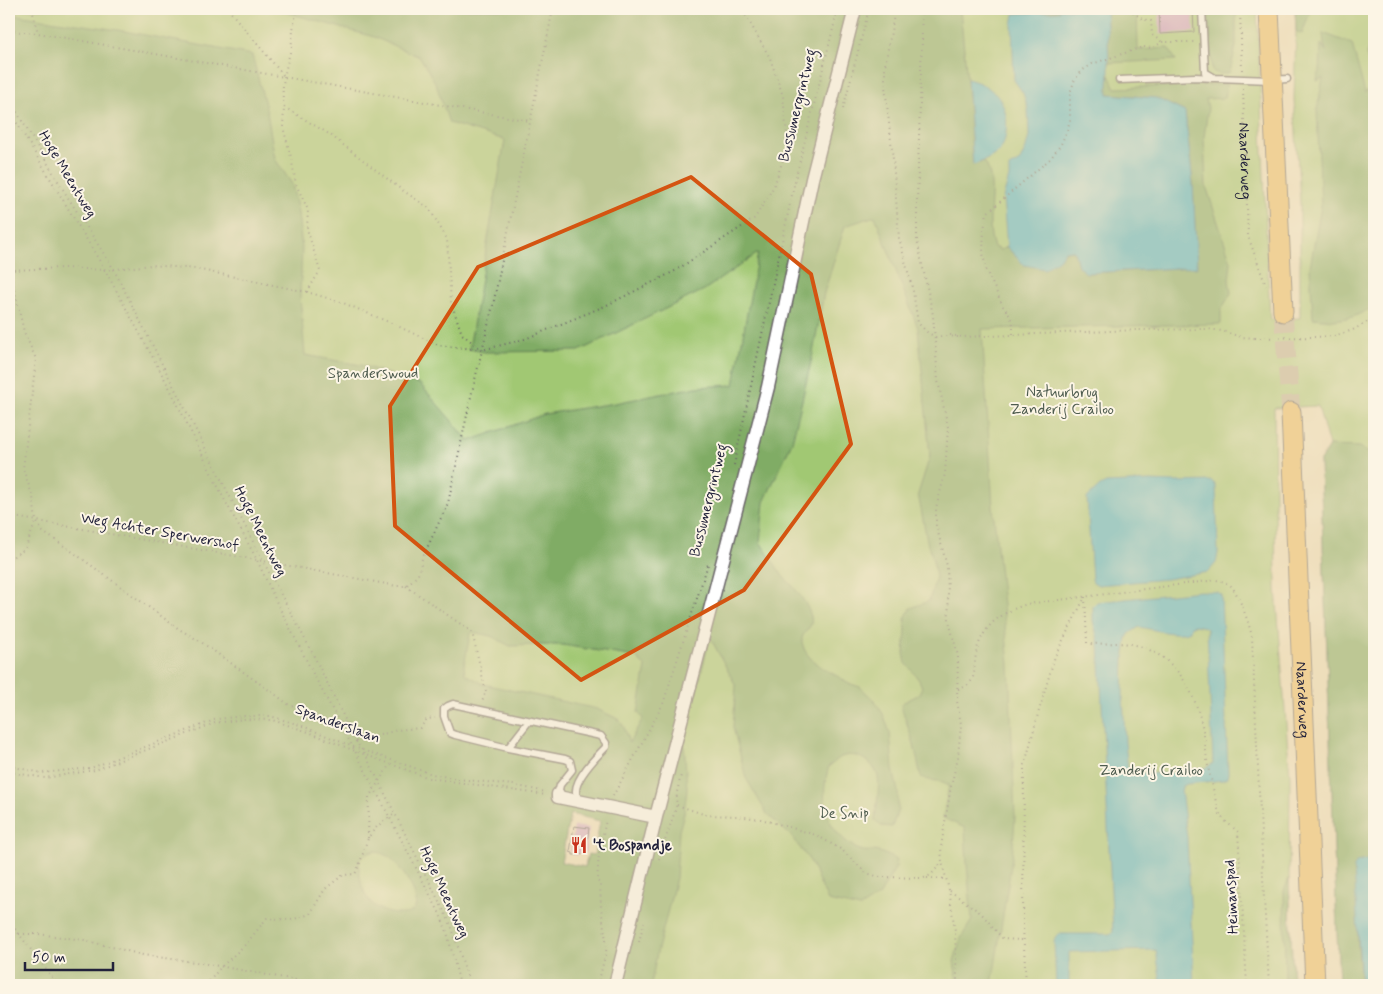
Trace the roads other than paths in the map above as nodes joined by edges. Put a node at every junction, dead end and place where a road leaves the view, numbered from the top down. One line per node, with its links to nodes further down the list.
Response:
1 (855, 9): 13 (street, Bussumergrintweg)
2 (1202, 9): 4 (lane)
3 (1269, 9): 5 (main road, Naarderweg)
4 (1215, 78): 5 (lane); 6 (lane)
5 (1280, 79): 7 (main road, Naarderweg)
6 (1118, 80)
7 (1283, 312)
8 (1291, 412): 15 (main road, Naarderweg)
9 (529, 721): 10 (lane); 10 (lane); 12 (lane)
10 (508, 748): 11 (lane)
11 (558, 796): 12 (street)
12 (580, 801): 13 (street)
13 (656, 817): 14 (street, Bussumergrintweg)
14 (615, 985)
15 (1315, 985)

